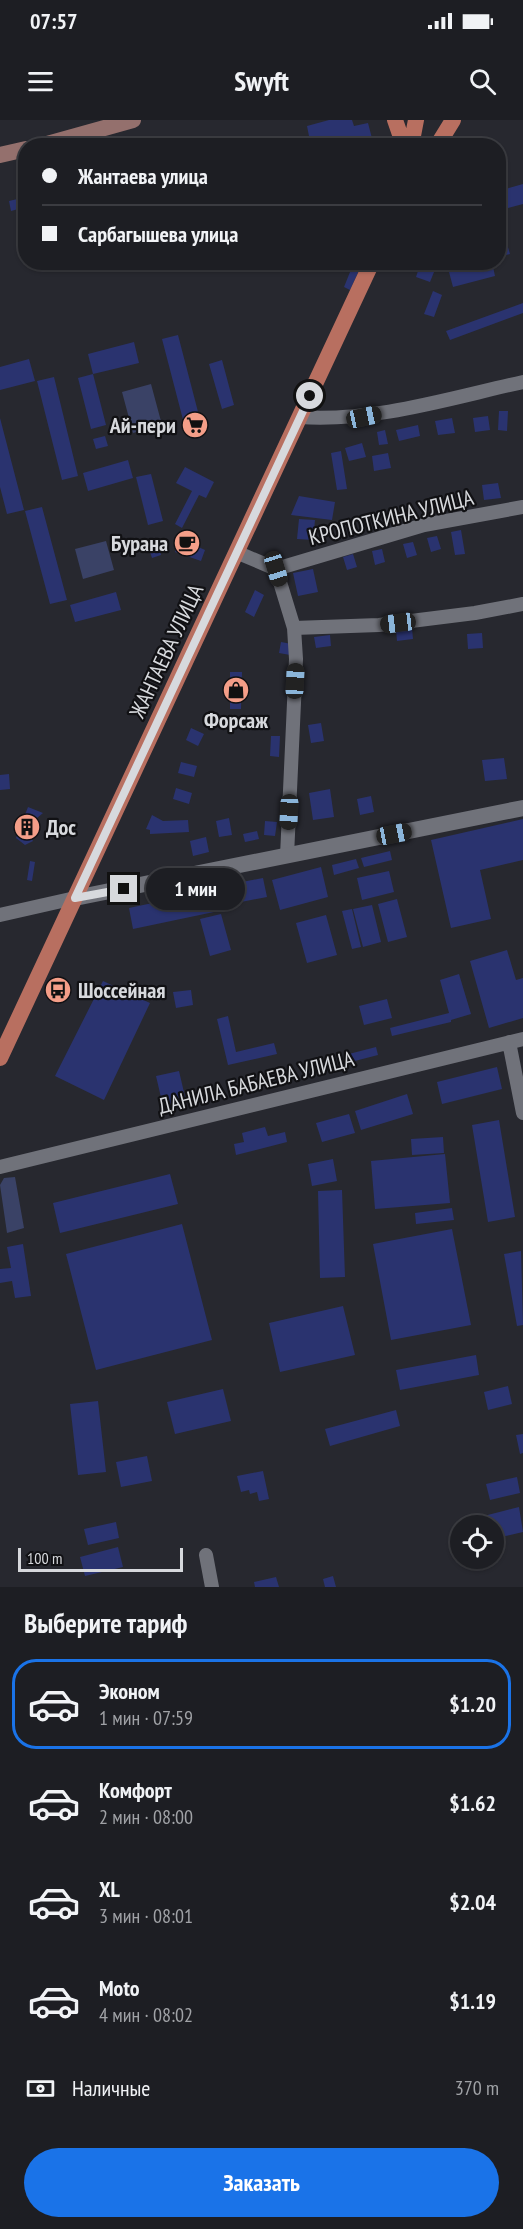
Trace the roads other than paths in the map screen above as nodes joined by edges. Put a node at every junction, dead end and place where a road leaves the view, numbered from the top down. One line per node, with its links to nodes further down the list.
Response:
1 (133, 120): 5 (main road)
2 (395, 120): 6 (main road)
3 (416, 120): 7 (main road)
4 (453, 120): 8 (main road)
5 (69, 138)
6 (401, 138)
7 (413, 138)
8 (442, 138)
9 (18, 151): 10 (main road)
10 (0, 155)
11 (368, 270): 13 (main road, ЖАНТАЕВА УЛИЦА)
12 (523, 382): 13 (street)
13 (300, 417): 15 (main road, ЖАНТАЕВА УЛИЦА)
14 (523, 507): 16 (street, КРОПОТКИНА УЛИЦА)
15 (237, 552): 16 (street); 21 (main road, ЖАНТАЕВА УЛИЦА)
16 (276, 569): 18 (street)
17 (523, 604): 18 (street)
18 (294, 628): 20 (street)
19 (523, 808): 20 (street)
20 (287, 856): 21 (street)
21 (75, 898): 22 (street); 24 (main road, ЖАНТАЕВА УЛИЦА)
22 (0, 915)
23 (516, 1040): 25 (street); 26 (street, ДАНИЛА БАБАЕВА УЛИЦА)
24 (0, 1058)
25 (523, 1113)
26 (0, 1167)
27 (206, 1555): 28 (street)
28 (212, 1587)

